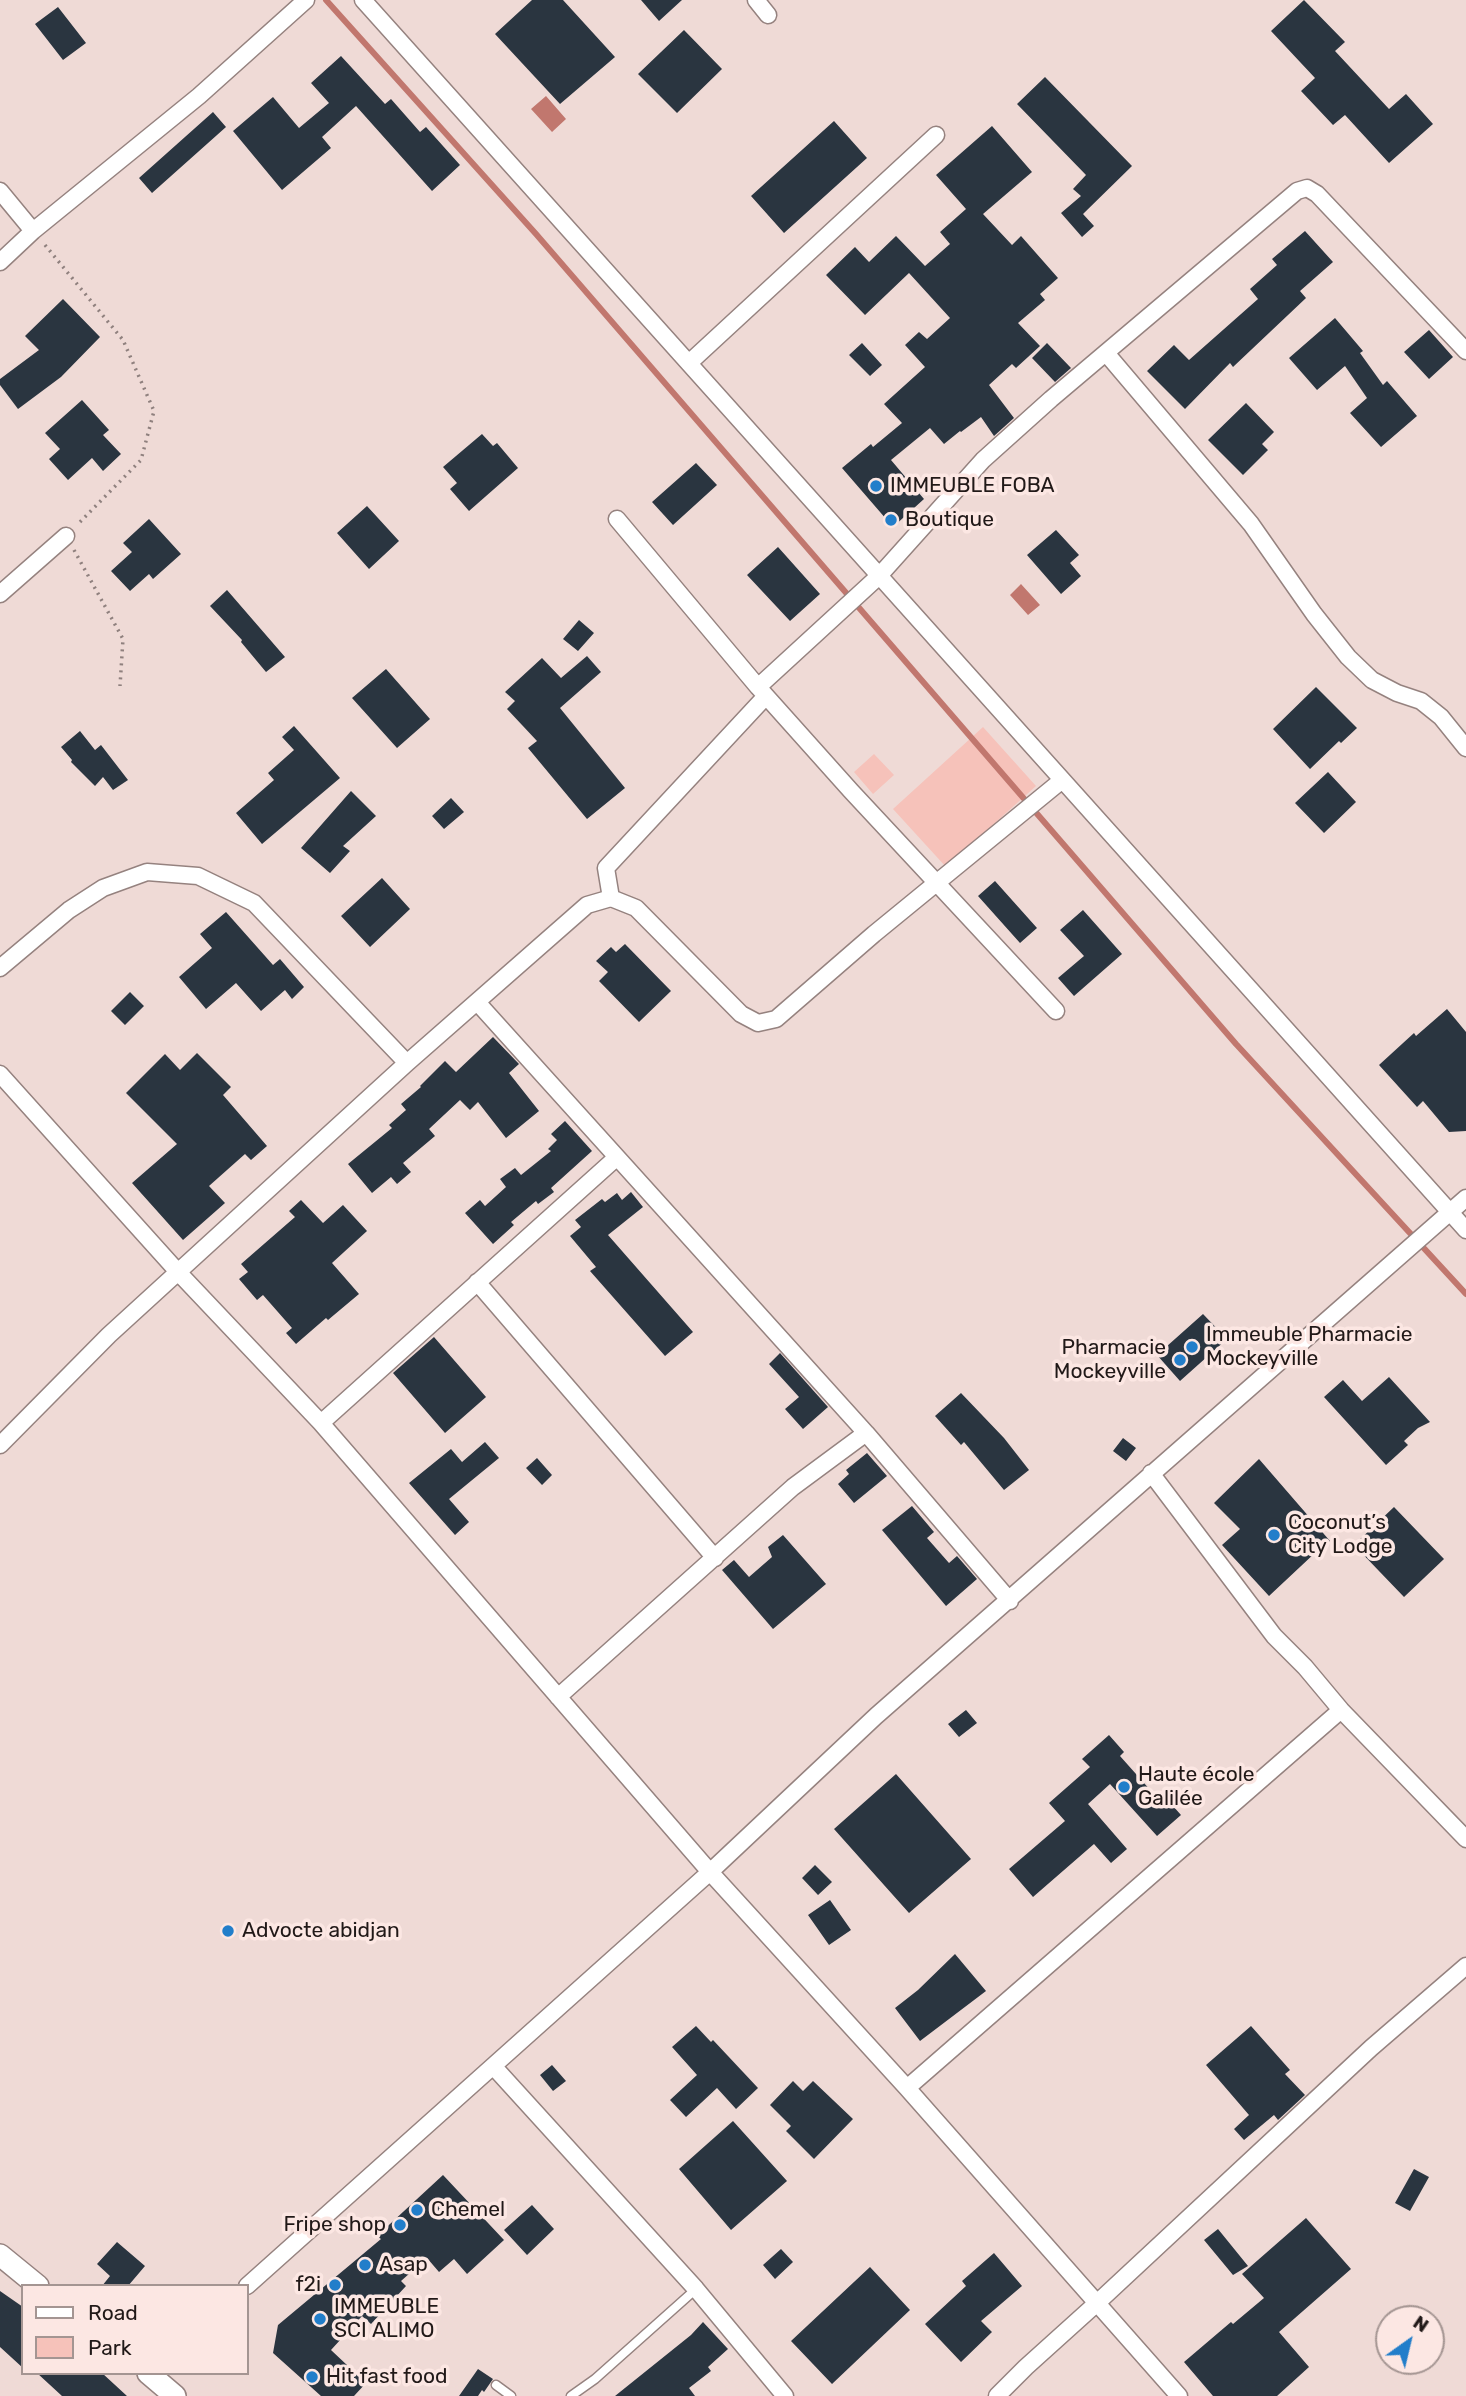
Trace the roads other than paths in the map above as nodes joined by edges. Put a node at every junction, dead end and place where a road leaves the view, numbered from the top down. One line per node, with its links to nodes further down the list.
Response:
1 (306, 0): 7 (street)
2 (363, 0): 11 (street)
3 (755, 0): 4 (street)
4 (768, 15)
5 (936, 135): 11 (street)
6 (0, 191): 7 (street)
7 (33, 230): 8 (street)
8 (0, 262)
9 (1466, 351): 10 (street)
10 (1106, 353): 14 (street); 17 (street)
11 (689, 363): 14 (street)
12 (617, 519): 16 (street)
13 (66, 536): 15 (street)
14 (879, 576): 16 (street); 18 (street)
15 (0, 594)
16 (762, 691): 19 (street); 20 (street)
17 (1466, 748)
18 (1061, 781): 19 (street); 28 (street)
19 (938, 884): 20 (street); 23 (street)
20 (611, 898): 22 (street)
21 (0, 968): 24 (street)
22 (477, 1002): 24 (street); 26 (street)
23 (1056, 1011)
24 (407, 1063): 30 (street)
25 (0, 1074): 30 (street)
26 (616, 1158): 31 (street); 33 (street)
27 (1466, 1198): 28 (street)
28 (1450, 1212): 29 (street); 35 (street)
29 (1466, 1230)
30 (178, 1272): 32 (street); 34 (street)
31 (477, 1282): 32 (street); 36 (street)
32 (321, 1423): 38 (street)
33 (866, 1433): 36 (street); 37 (street)
34 (0, 1445)
35 (1151, 1473): 37 (street); 39 (street)
36 (715, 1559): 38 (street)
37 (1010, 1601): 41 (street)
38 (558, 1697): 41 (street)
39 (1341, 1710): 40 (street); 44 (street)
40 (1466, 1839)
41 (710, 1872): 43 (street); 44 (street)
42 (1466, 1966): 49 (street)
43 (494, 2067): 47 (street); 48 (street)
44 (907, 2088): 49 (street)
45 (0, 2255): 46 (main road)
46 (36, 2284)
47 (248, 2285)
48 (696, 2289): 54 (lane); 55 (street)
49 (1097, 2303): 56 (street); 57 (street)
50 (150, 2375): 52 (main road)
51 (496, 2385): 53 (lane)
52 (175, 2396)
53 (511, 2396)
54 (571, 2396)
55 (785, 2396)
56 (997, 2396)
57 (1179, 2396)

